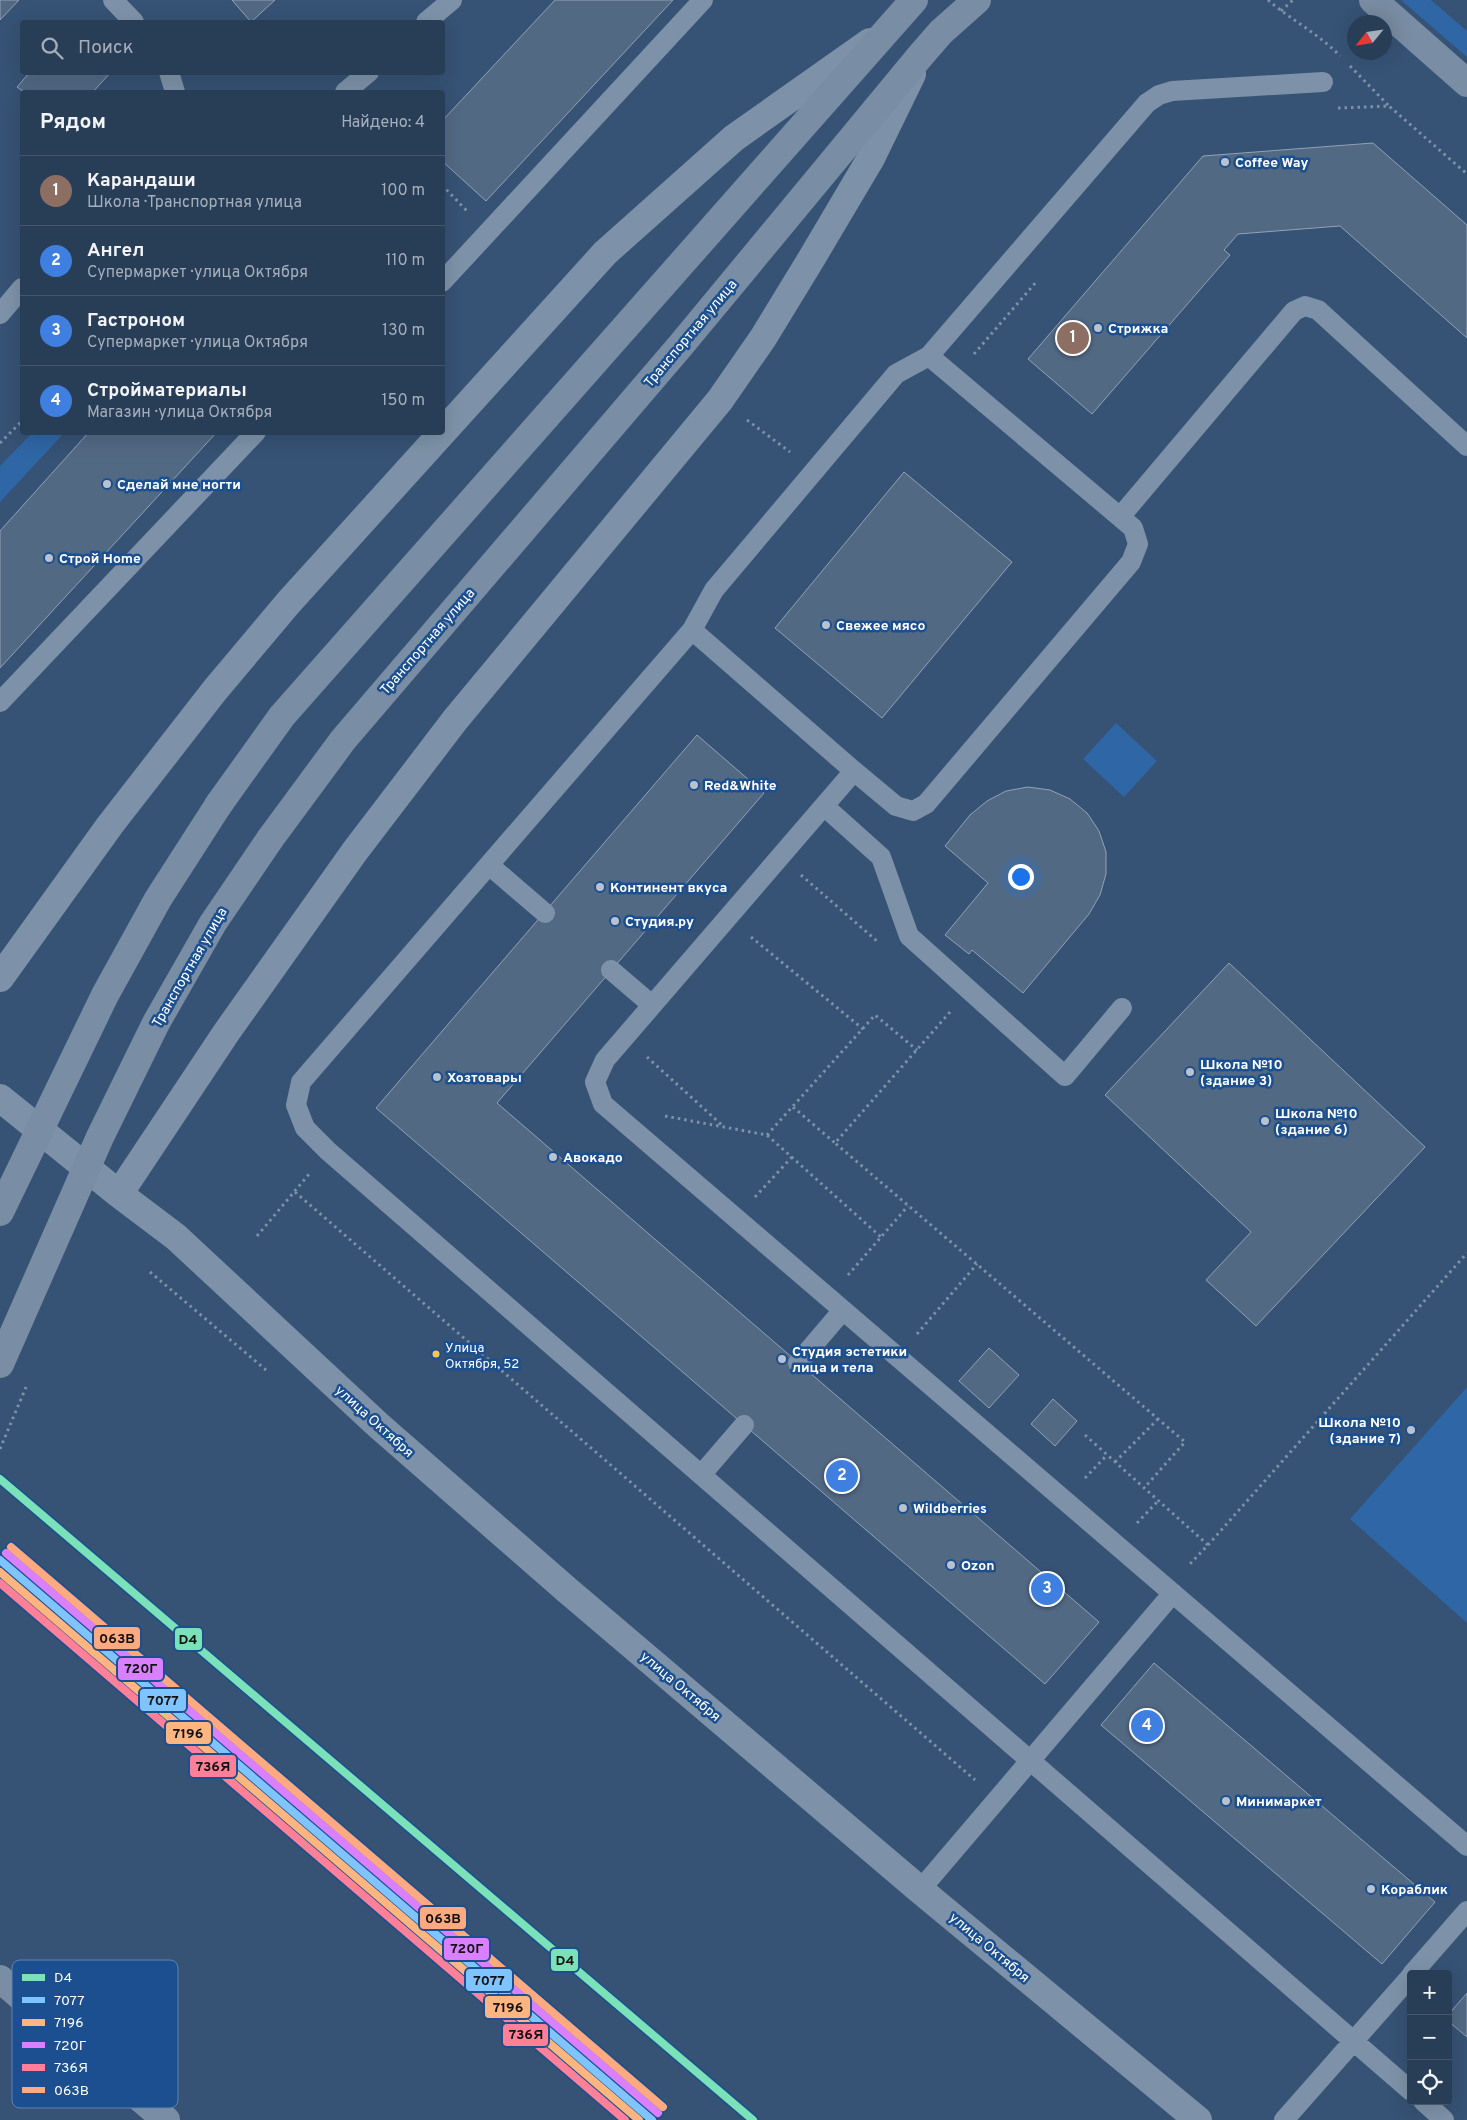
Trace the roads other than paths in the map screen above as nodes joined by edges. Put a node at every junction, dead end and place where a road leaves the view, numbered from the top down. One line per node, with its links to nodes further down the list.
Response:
1 (113, 0): 7 (lane)
2 (452, 0): 8 (lane)
3 (703, 0): 17 (lane)
4 (914, 0): 9 (street)
5 (977, 0): 10 (street, Транспортная улица)
6 (1373, 0): 14 (street)
7 (132, 20)
8 (428, 20)
9 (888, 30): 21 (street); 38 (street, bridge)
10 (921, 56): 37 (street); 41 (street, Транспортная улица, bridge)
11 (170, 75): 15 (lane)
12 (365, 75): 16 (lane)
13 (1323, 82): 20 (lane)
14 (1467, 83)
15 (174, 90)
16 (348, 90)
17 (445, 279)
18 (20, 290): 19 (lane)
19 (0, 314)
20 (928, 356): 25 (lane); 26 (lane)
21 (445, 430)
22 (253, 435): 27 (lane)
23 (441, 435): 33 (street)
24 (1467, 446): 25 (lane)
25 (1120, 517): 28 (lane)
26 (692, 630): 28 (lane); 30 (lane)
27 (0, 702)
28 (854, 771): 29 (lane)
29 (824, 806): 34 (lane); 35 (lane)
30 (489, 865): 31 (lane); 43 (lane)
31 (545, 913)
32 (611, 970): 34 (lane)
33 (0, 978)
34 (652, 1005): 39 (lane)
35 (1122, 1008)
36 (0, 1098): 37 (street, улица Октября)
37 (119, 1194): 47 (street, улица Октября)
38 (0, 1212)
39 (835, 1304): 40 (lane); 44 (lane)
40 (798, 1363)
41 (0, 1364)
42 (744, 1425): 43 (lane)
43 (701, 1475): 45 (lane)
44 (1170, 1591): 45 (lane); 46 (lane)
45 (1030, 1760): 47 (lane); 53 (lane)
46 (1467, 1846)
47 (920, 1890): 58 (street, улица Октября)
48 (1467, 1911): 49 (lane)
49 (1416, 1970)
50 (0, 1980): 52 (street)
51 (1407, 1981): 53 (lane)
52 (12, 1990)
53 (1353, 2041): 54 (lane); 59 (lane)
54 (1407, 2088)
55 (1427, 2105): 60 (lane)
56 (152, 2108): 57 (street)
57 (166, 2120)
58 (1198, 2120)
59 (1284, 2120)
60 (1444, 2120)

